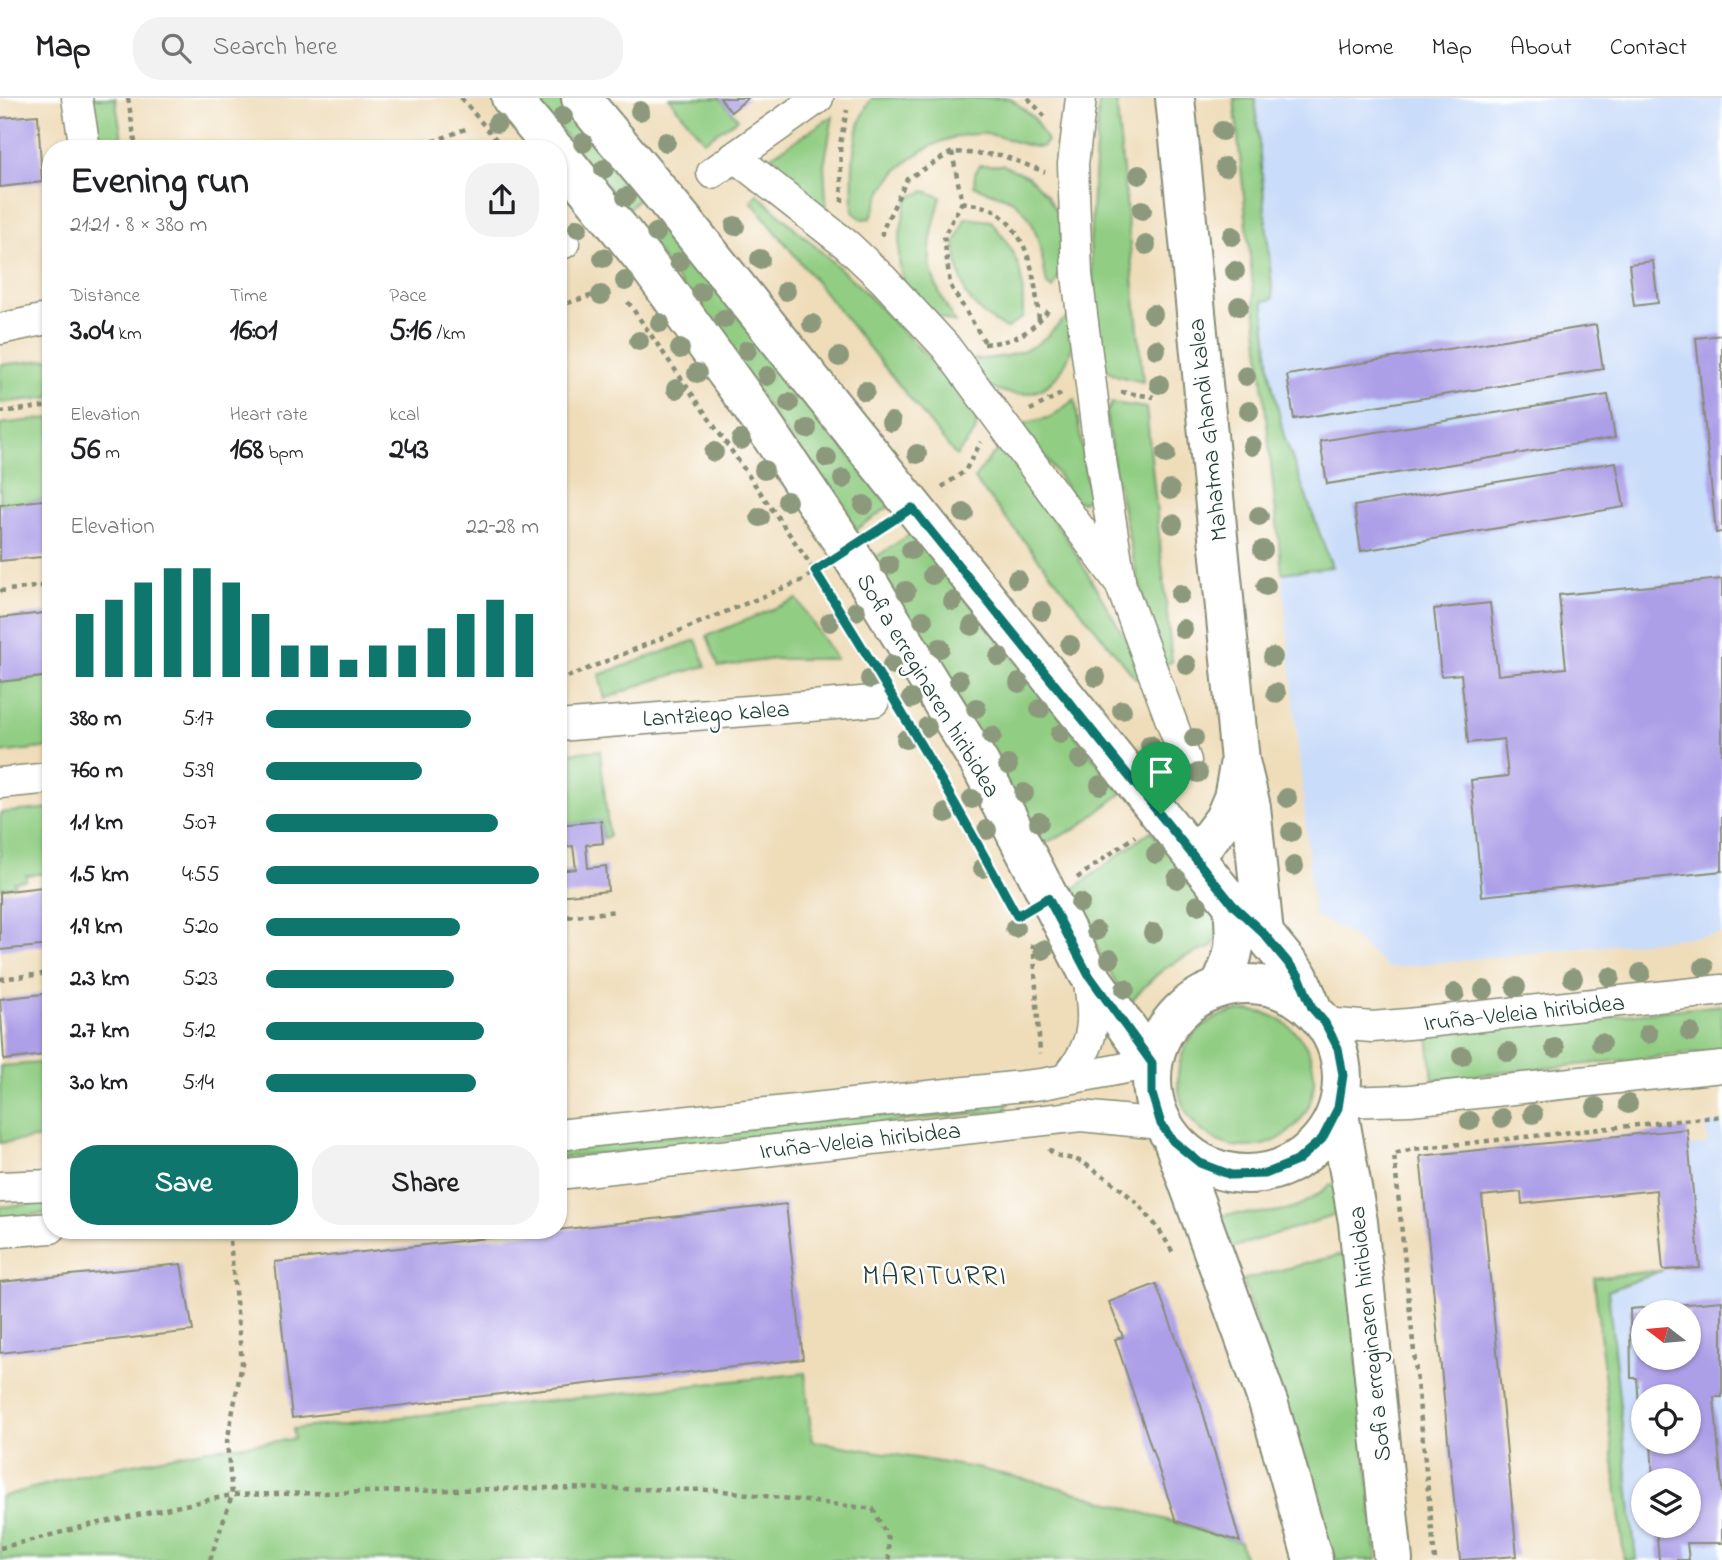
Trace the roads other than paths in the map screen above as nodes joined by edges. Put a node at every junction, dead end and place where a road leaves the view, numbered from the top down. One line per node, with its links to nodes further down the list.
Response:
1 (76, 98): 7 (street)
2 (511, 98): 8 (main road)
3 (581, 98): 19 (main road)
4 (818, 98): 12 (street)
5 (1081, 98): 12 (street)
6 (1175, 98): 16 (main road, Mahatma Ghandi kalea)
7 (83, 140)
8 (546, 140)
9 (567, 164): 22 (main road, Sofia erreginaren hiribidea)
10 (42, 320): 11 (street)
11 (0, 328)
12 (1120, 583): 15 (street)
13 (878, 688): 14 (street, Lantziego kalea)
14 (567, 725)
15 (1186, 761)
16 (1240, 761): 19 (main road, Mahatma Ghandi kalea); 21 (main road, Mahatma Ghandi kalea)
17 (42, 779): 18 (street)
18 (0, 783)
19 (1195, 857): 20 (main road)
20 (1233, 905): 21 (main road); 23 (main road)
21 (1264, 934): 25 (main road)
22 (1088, 974): 26 (main road, Sofia erreginaren hiribidea); 28 (street)
23 (1220, 987): 25 (main road); 26 (main road)
24 (1722, 990): 25 (street, Iruña-Veleia hiribidea)
25 (1318, 1016): 29 (main road)
26 (1152, 1063): 28 (street, Iruña-Veleia hiribidea); 30 (main road)
27 (1722, 1067): 29 (street)
28 (1054, 1081): 31 (street, Iruña-Veleia hiribidea)
29 (1339, 1105): 30 (main road); 38 (main road, Sofia erreginaren hiribidea)
30 (1167, 1133): 32 (street, Iruña-Veleia hiribidea); 37 (main road)
31 (567, 1134)
32 (567, 1173)
33 (42, 1185): 34 (street)
34 (0, 1187)
35 (42, 1228): 36 (street)
36 (0, 1233)
37 (1313, 1560)
38 (1393, 1560)

